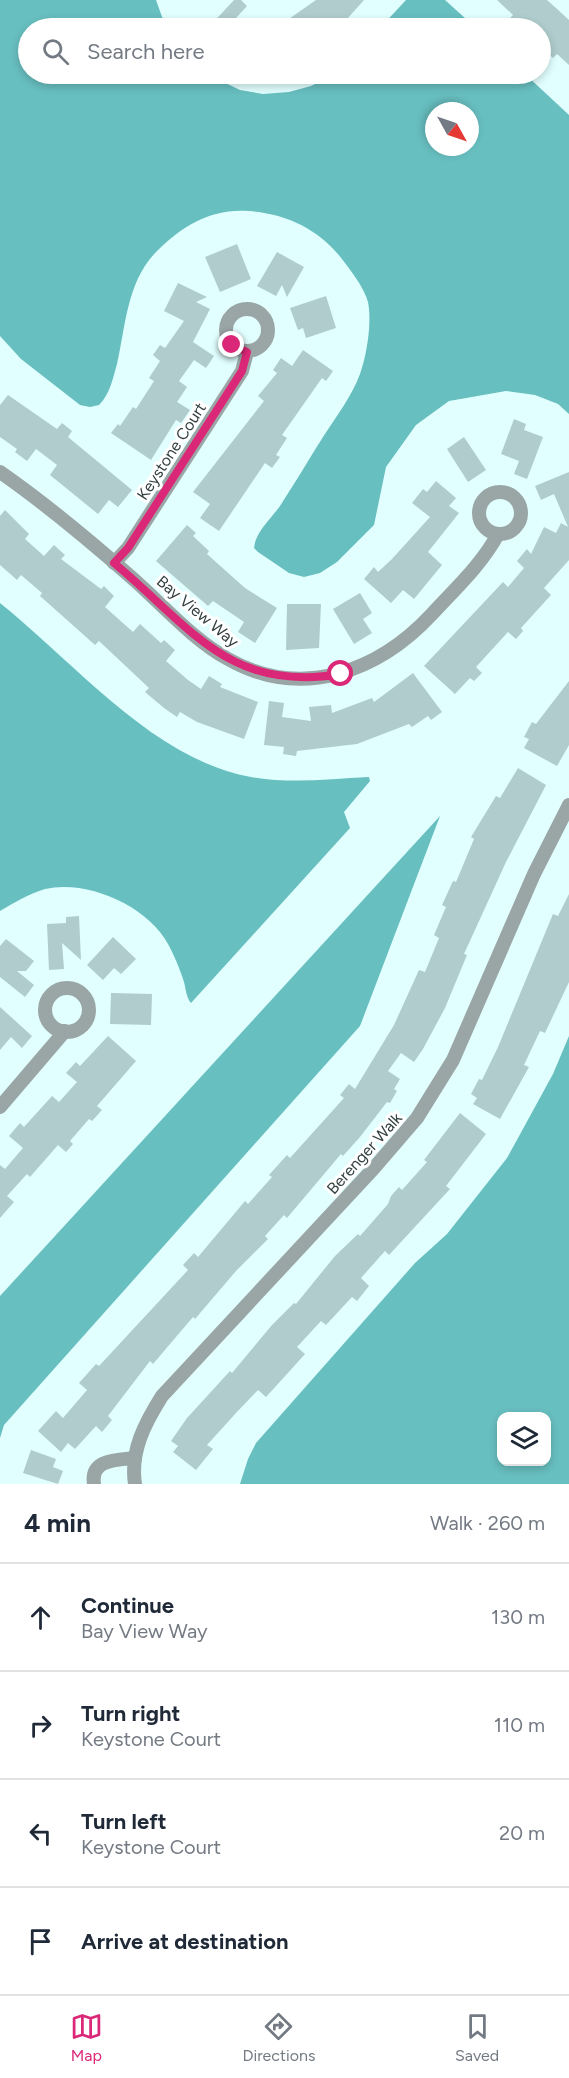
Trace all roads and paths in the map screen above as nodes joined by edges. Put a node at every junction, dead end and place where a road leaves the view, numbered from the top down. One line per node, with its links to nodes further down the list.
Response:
1 (247, 352): 4 (street, Keystone Court)
2 (0, 472): 4 (street, Bay View Way)
3 (498, 534): 4 (street, Bay View Way)
4 (114, 563)
5 (569, 805): 8 (street, Berenger Walk)
6 (65, 1031): 7 (street)
7 (0, 1107)
8 (135, 1458): 9 (street); 10 (street, Berenger Walk)
9 (94, 1484)
10 (135, 1484)

